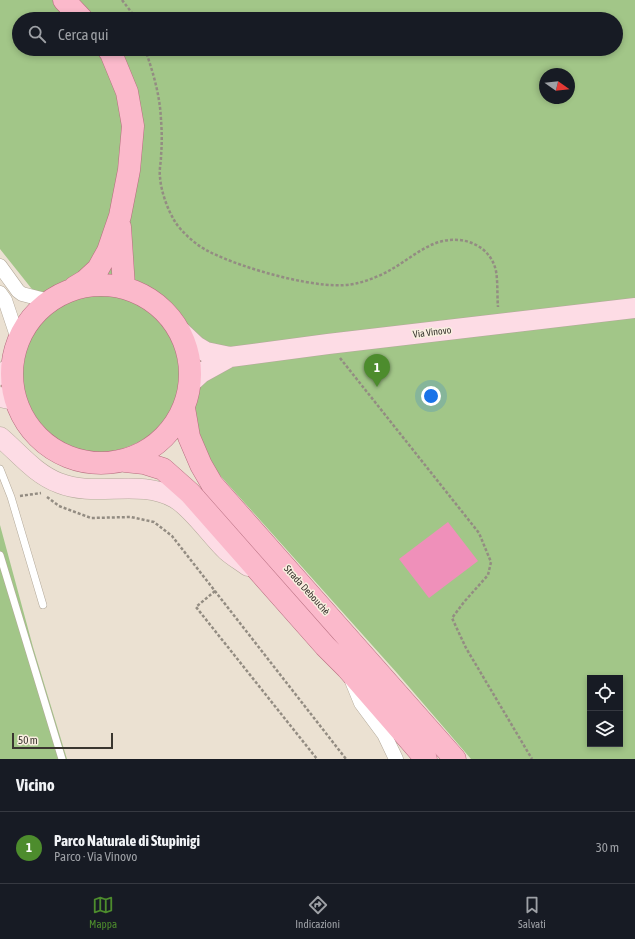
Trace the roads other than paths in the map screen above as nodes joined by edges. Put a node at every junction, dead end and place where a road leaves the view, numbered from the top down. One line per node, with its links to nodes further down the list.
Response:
1 (64, 0): 2 (main road)
2 (75, 12)
3 (113, 56): 4 (main road)
4 (120, 216): 6 (main road); 7 (main road)
5 (0, 266): 9 (street)
6 (124, 287): 7 (main road); 11 (main road)
7 (69, 290): 9 (main road)
8 (0, 293): 12 (street)
9 (49, 301): 12 (main road)
10 (635, 308): 13 (main road, Via Vinovo)
11 (179, 330): 13 (main road, Via Vinovo); 15 (main road)
12 (18, 339): 14 (main road)
13 (230, 357): 15 (main road, Via Vinovo)
14 (6, 371): 16 (main road)
15 (190, 383): 17 (main road)
16 (7, 398): 19 (main road)
17 (184, 408): 19 (main road); 28 (main road, Strada Debouchè)
18 (0, 436): 22 (main road)
19 (125, 461): 22 (main road)
20 (0, 469): 23 (lane)
21 (0, 555): 25 (lane)
22 (267, 580): 24 (main road)
23 (43, 605)
24 (347, 668): 26 (street); 27 (main road)
25 (62, 759)
26 (396, 759)
27 (426, 759)
28 (455, 759)

